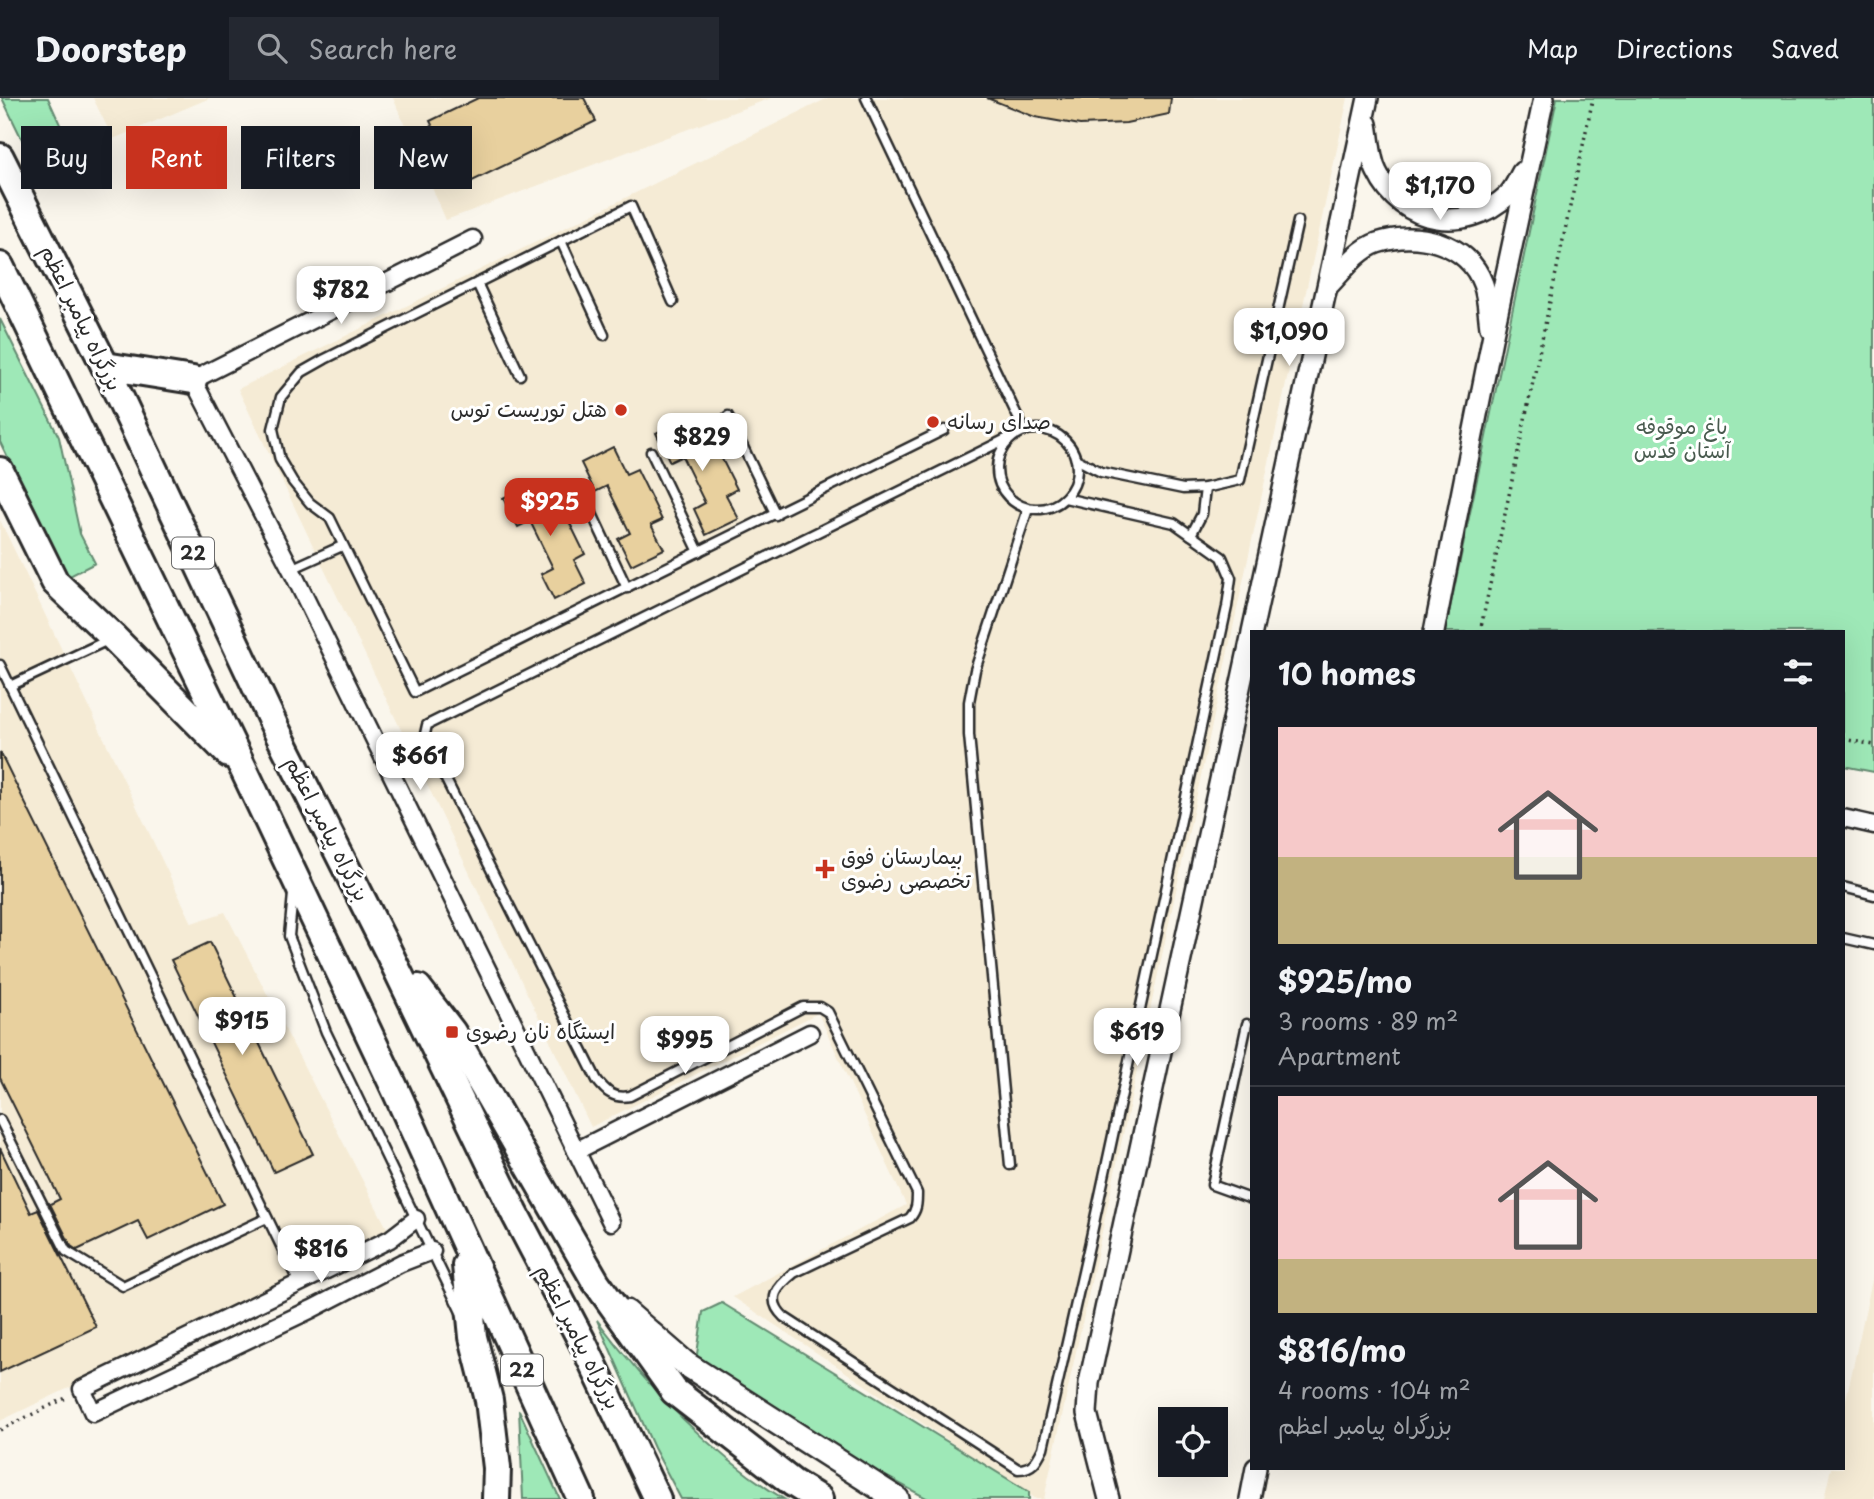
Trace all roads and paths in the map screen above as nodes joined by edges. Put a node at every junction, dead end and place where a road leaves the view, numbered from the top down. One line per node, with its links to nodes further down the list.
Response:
1 (866, 98): 21 (lane)
2 (1544, 98): 5 (street)
3 (1593, 98): 38 (path)
4 (1367, 106): 5 (street); 12 (street)
5 (1532, 152): 15 (street)
6 (0, 157): 17 (highway, بزرگراه پیامبر اعظم / 22)
7 (1298, 221): 27 (lane)
8 (473, 239): 18 (street)
9 (561, 241): 11 (lane); 13 (lane); 14 (lane)
10 (0, 266): 45 (highway, 22)
11 (477, 283): 16 (lane); 32 (lane)
12 (1328, 286): 15 (street); 36 (street)
13 (673, 302)
14 (604, 335)
15 (1492, 339): 37 (street)
16 (520, 375)
17 (111, 377): 18 (highway); 53 (highway, بزرگراه پیامبر اعظم / 22)
18 (196, 386): 34 (street)
19 (728, 416): 30 (lane)
20 (944, 430): 30 (lane)
21 (1024, 430): 22 (lane); 24 (lane)
22 (1012, 436): 29 (lane); 31 (lane)
23 (652, 452): 33 (lane)
24 (1076, 460): 27 (lane); 28 (lane)
25 (0, 471): 39 (highway)
26 (580, 488): 35 (lane)
27 (1205, 488): 31 (lane)
28 (1065, 498): 29 (lane); 31 (lane)
29 (1028, 509): 58 (lane)
30 (776, 515): 33 (lane)
31 (1191, 535)
32 (342, 546): 34 (lane); 35 (lane)
33 (699, 552): 35 (lane)
34 (291, 569): 57 (street)
35 (627, 588)
36 (1253, 630)
37 (1434, 630)
38 (1480, 630)
39 (113, 637): 42 (lane); 45 (highway)
40 (1250, 643): 77 (street)
41 (0, 665): 42 (lane)
42 (10, 686): 60 (lane)
43 (1845, 739): 44 (path)
44 (1874, 745)
45 (244, 770): 48 (highway, 22)
46 (1845, 818): 47 (street)
47 (1874, 825)
48 (295, 878): 61 (lane); 63 (highway, 22)
49 (1845, 888): 50 (lane)
50 (1874, 895)
51 (1845, 939): 52 (lane)
52 (1874, 946)
53 (387, 949): 66 (highway); 74 (highway, بزرگراه پیامبر اعظم)
54 (1247, 1024): 59 (lane)
55 (810, 1033): 57 (street)
56 (0, 1120): 60 (lane)
57 (576, 1151): 62 (street)
58 (1010, 1165)
59 (1250, 1199)
60 (267, 1218): 65 (lane)
61 (416, 1219): 64 (lane); 65 (street)
62 (611, 1222)
63 (463, 1242): 68 (highway); 73 (highway, 22)
64 (432, 1251): 67 (street); 68 (lane)
65 (298, 1281): 67 (street); 69 (street)
66 (596, 1282): 75 (highway); 76 (main road)
67 (312, 1309): 69 (street)
68 (473, 1337): 72 (highway)
69 (82, 1389): 70 (path)
70 (0, 1430)
71 (1256, 1470): 78 (street)
72 (496, 1499)
73 (581, 1499)
74 (657, 1499)
75 (819, 1499)
76 (897, 1499)
77 (1109, 1499)
78 (1250, 1499)

